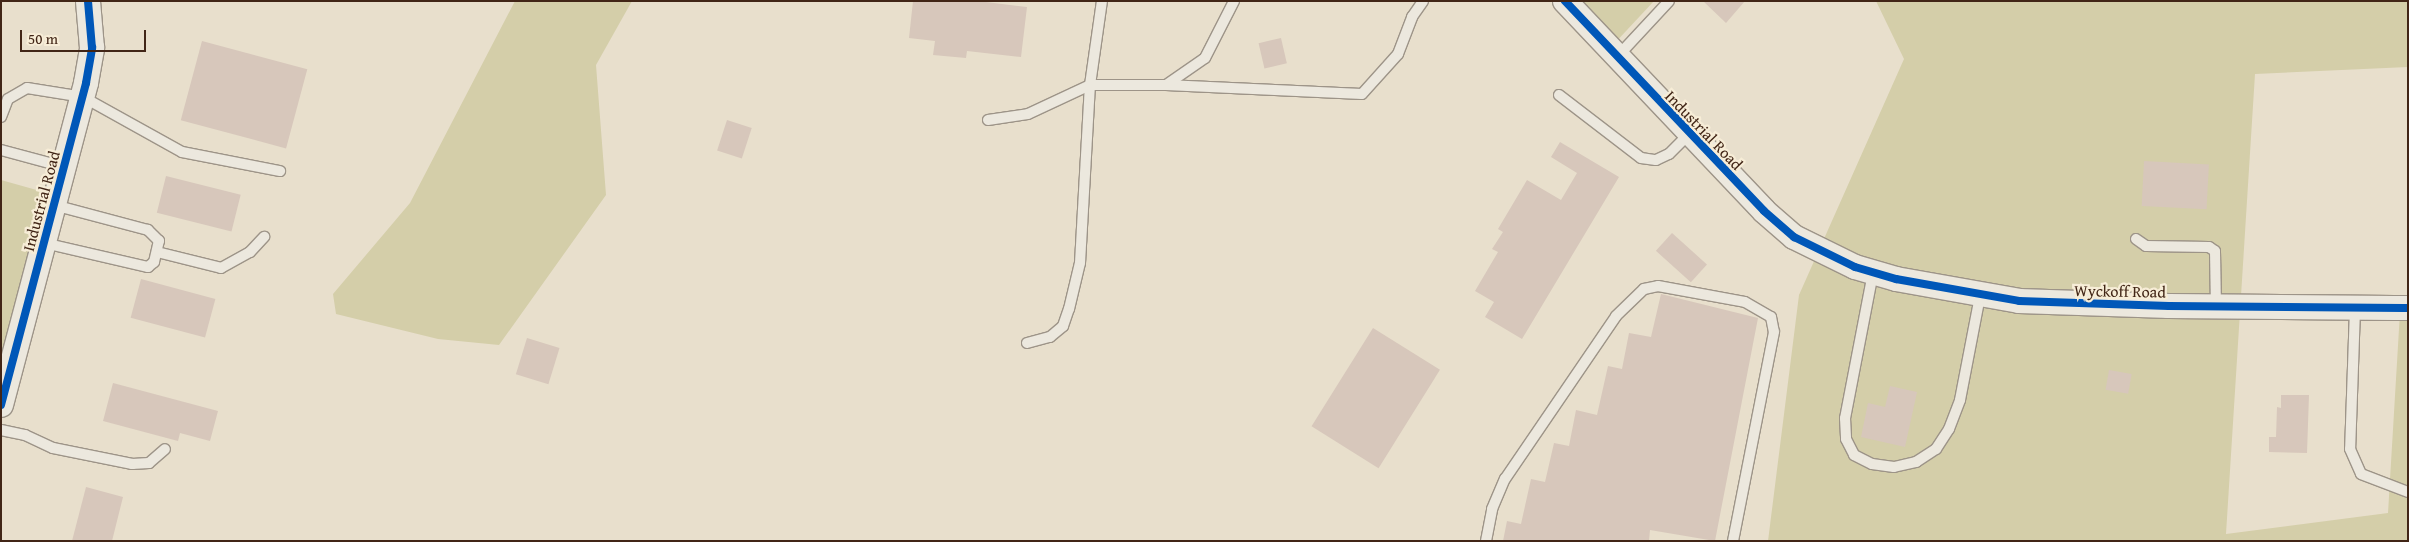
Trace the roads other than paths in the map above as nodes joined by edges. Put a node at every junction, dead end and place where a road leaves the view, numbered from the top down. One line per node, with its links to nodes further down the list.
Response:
1 (88, 1): 11 (street, Industrial Road)
2 (1102, 1): 8 (lane)
3 (1234, 1): 9 (lane)
4 (1423, 1): 9 (lane)
5 (1565, 1): 7 (street, Industrial Road)
6 (1669, 1): 7 (lane)
7 (1616, 58): 14 (street, Industrial Road)
8 (1090, 85): 9 (lane); 13 (lane); 29 (lane)
9 (1166, 85)
10 (1559, 95): 14 (lane)
11 (82, 97): 12 (lane); 16 (street, Industrial Road); 17 (lane)
12 (1, 117)
13 (988, 120)
14 (1688, 135): 23 (street, Industrial Road)
15 (1, 150): 16 (lane)
16 (64, 167): 18 (street, Industrial Road)
17 (280, 172)
18 (54, 205): 21 (street, Industrial Road); 22 (lane)
19 (264, 237): 22 (lane)
20 (2136, 239): 26 (lane)
21 (44, 243): 22 (lane); 30 (street, Industrial Road)
22 (157, 252)
23 (1837, 259): 24 (street, Wyckoff Road)
24 (1873, 272): 25 (street, Wyckoff Road); 25 (lane)
25 (1980, 296): 26 (street, Wyckoff Road)
26 (2216, 307): 28 (street, Wyckoff Road)
27 (2408, 308): 28 (street, Wyckoff Road)
28 (2355, 309): 33 (lane)
29 (1027, 343)
30 (1, 406)
31 (1, 430): 32 (lane)
32 (165, 449)
33 (2408, 492)
34 (1486, 541): 35 (lane)
35 (1733, 541)

